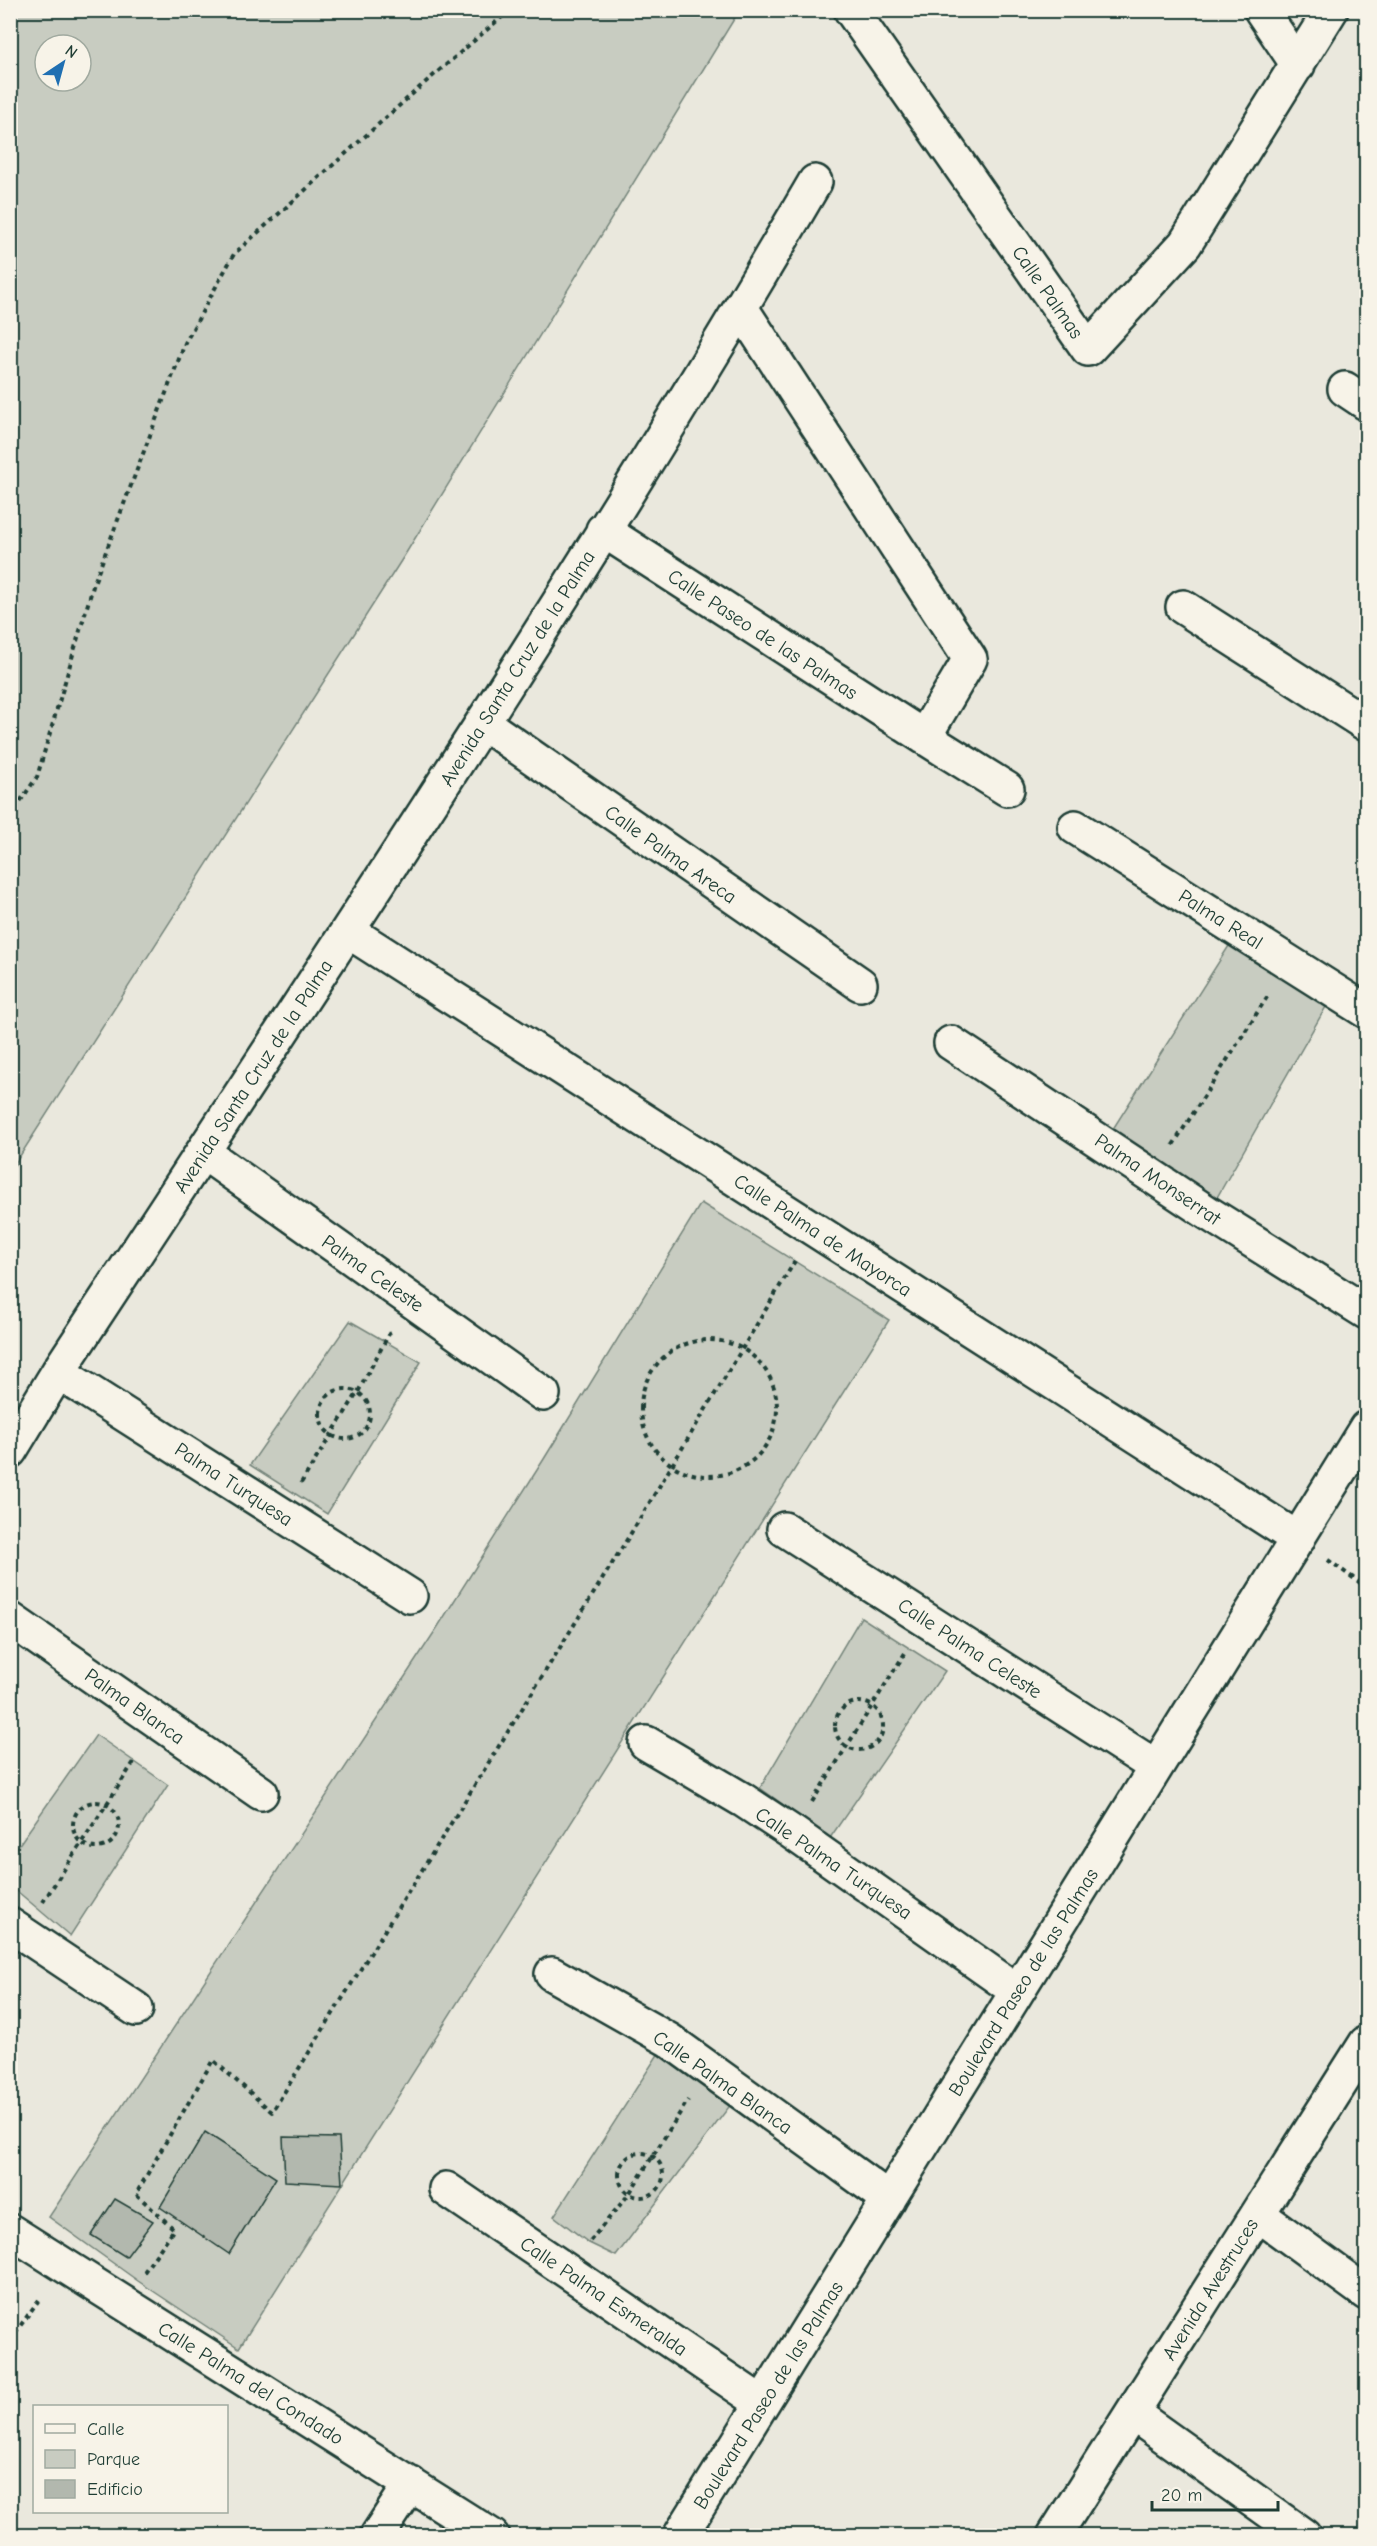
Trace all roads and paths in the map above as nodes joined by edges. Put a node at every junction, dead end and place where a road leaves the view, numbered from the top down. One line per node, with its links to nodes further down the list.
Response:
1 (510, 10): 14 (path)
2 (851, 10): 5 (street, Calle Palmas)
3 (1261, 10): 5 (street)
4 (1331, 10): 5 (street, Calle Palmas)
5 (1298, 65)
6 (815, 182): 7 (street, Avenida Santa Cruz de la Palma)
7 (741, 308): 8 (street, Avenida Santa Cruz de la Palma); 12 (street)
8 (603, 530): 10 (street, Avenida Santa Cruz de la Palma); 12 (street, Calle Paseo de las Palmas)
9 (1183, 607): 11 (street)
10 (483, 723): 16 (street, Avenida Santa Cruz de la Palma); 18 (street, Calle Palma Areca)
11 (1366, 723)
12 (924, 737): 13 (street, Calle Paseo de las Palmas)
13 (1007, 789)
14 (10, 816)
15 (1076, 827): 17 (street, Palma Real)
16 (348, 931): 21 (street, Avenida Santa Cruz de la Palma); 23 (street, Calle Palma de Mayorca)
17 (1289, 962): 19 (street, Palma Real); 22 (path)
18 (860, 984)
19 (1366, 1011)
20 (951, 1043): 22 (street, Palma Monserrat)
21 (203, 1152): 24 (street, Palma Celeste); 27 (street, Avenida Santa Cruz de la Palma)
22 (1153, 1176): 25 (street, Palma Monserrat)
23 (814, 1229): 26 (path); 36 (street, Calle Palma de Mayorca)
24 (409, 1298): 28 (path); 29 (street, Palma Celeste)
25 (1366, 1312)
26 (742, 1348): 33 (path); 33 (path); 33 (path)
27 (58, 1372): 32 (street, Avenida Santa Cruz de la Palma); 34 (street, Palma Turquesa)
28 (358, 1392): 31 (path); 31 (path); 31 (path)
29 (543, 1394)
30 (1366, 1428): 36 (street, Boulevard Paseo de las Palmas)
31 (333, 1435): 34 (path)
32 (10, 1451)
33 (672, 1465): 65 (path)
34 (281, 1514): 38 (street, Palma Turquesa)
35 (784, 1529): 40 (street, Calle Palma Celeste)
36 (1298, 1539): 37 (path); 45 (street, Boulevard Paseo de las Palmas)
37 (1366, 1587)
38 (410, 1596)
39 (10, 1619): 46 (street, Palma Blanca)
40 (925, 1619): 41 (path); 45 (street, Calle Palma Celeste)
41 (872, 1706): 43 (path); 43 (path); 43 (path)
42 (646, 1743): 48 (street, Calle Palma Turquesa)
43 (846, 1747): 48 (path)
44 (134, 1762): 47 (path)
45 (1156, 1767): 53 (street, Boulevard Paseo de las Palmas)
46 (261, 1793)
47 (106, 1804): 49 (path); 49 (path); 49 (path)
48 (793, 1833): 53 (street, Calle Palma Turquesa)
49 (81, 1844): 50 (path)
50 (39, 1909)
51 (10, 1925): 54 (street)
52 (552, 1974): 56 (street, Calle Palma Blanca)
53 (1017, 1991): 60 (street, Boulevard Paseo de las Palmas)
54 (136, 2009)
55 (1366, 2043): 61 (street, Avenida Avestruces)
56 (708, 2069): 57 (path); 60 (street, Calle Palma Blanca)
57 (653, 2156): 59 (path); 59 (path); 59 (path)
58 (446, 2189): 68 (street, Calle Palma Esmeralda)
59 (629, 2194): 63 (path)
60 (889, 2199): 68 (street, Boulevard Paseo de las Palmas)
61 (1258, 2214): 66 (street); 69 (street, Avenida Avestruces)
62 (10, 2231): 64 (street, Calle Palma del Condado)
63 (589, 2242)
64 (63, 2264): 67 (path); 70 (street, Calle Palma del Condado)
65 (138, 2281)
66 (1366, 2293)
67 (10, 2340)
68 (762, 2403): 73 (street, Boulevard Paseo de las Palmas)
69 (1132, 2413): 74 (street, Avenida Avestruces); 75 (street)
70 (411, 2484): 71 (street); 72 (street, Calle Palma del Condado)
71 (376, 2535)
72 (492, 2535)
73 (680, 2535)
74 (1054, 2535)
75 (1304, 2535)

